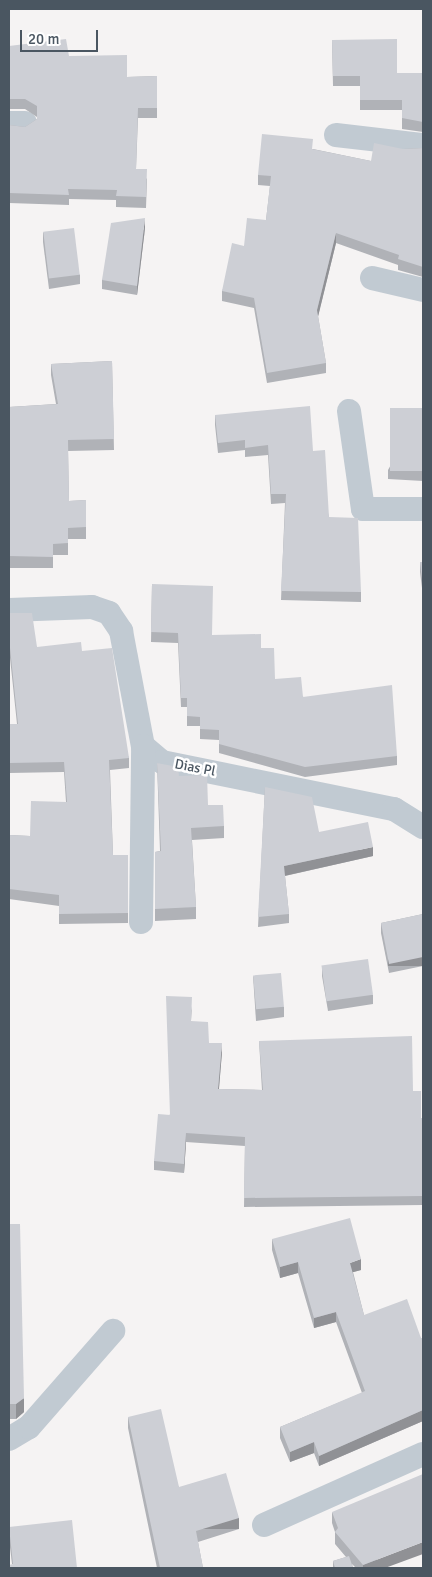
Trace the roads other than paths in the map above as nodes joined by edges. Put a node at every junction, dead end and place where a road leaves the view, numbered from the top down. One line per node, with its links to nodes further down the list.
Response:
1 (336, 135): 2 (street)
2 (423, 145)
3 (372, 278): 4 (street)
4 (423, 290)
5 (349, 411): 6 (street)
6 (423, 509)
7 (9, 610): 8 (street)
8 (143, 746): 9 (street, Dias Pl); 10 (street)
9 (423, 827)
10 (141, 922)
11 (113, 1331): 12 (street)
12 (9, 1439)
13 (423, 1454): 14 (street)
14 (264, 1525)

